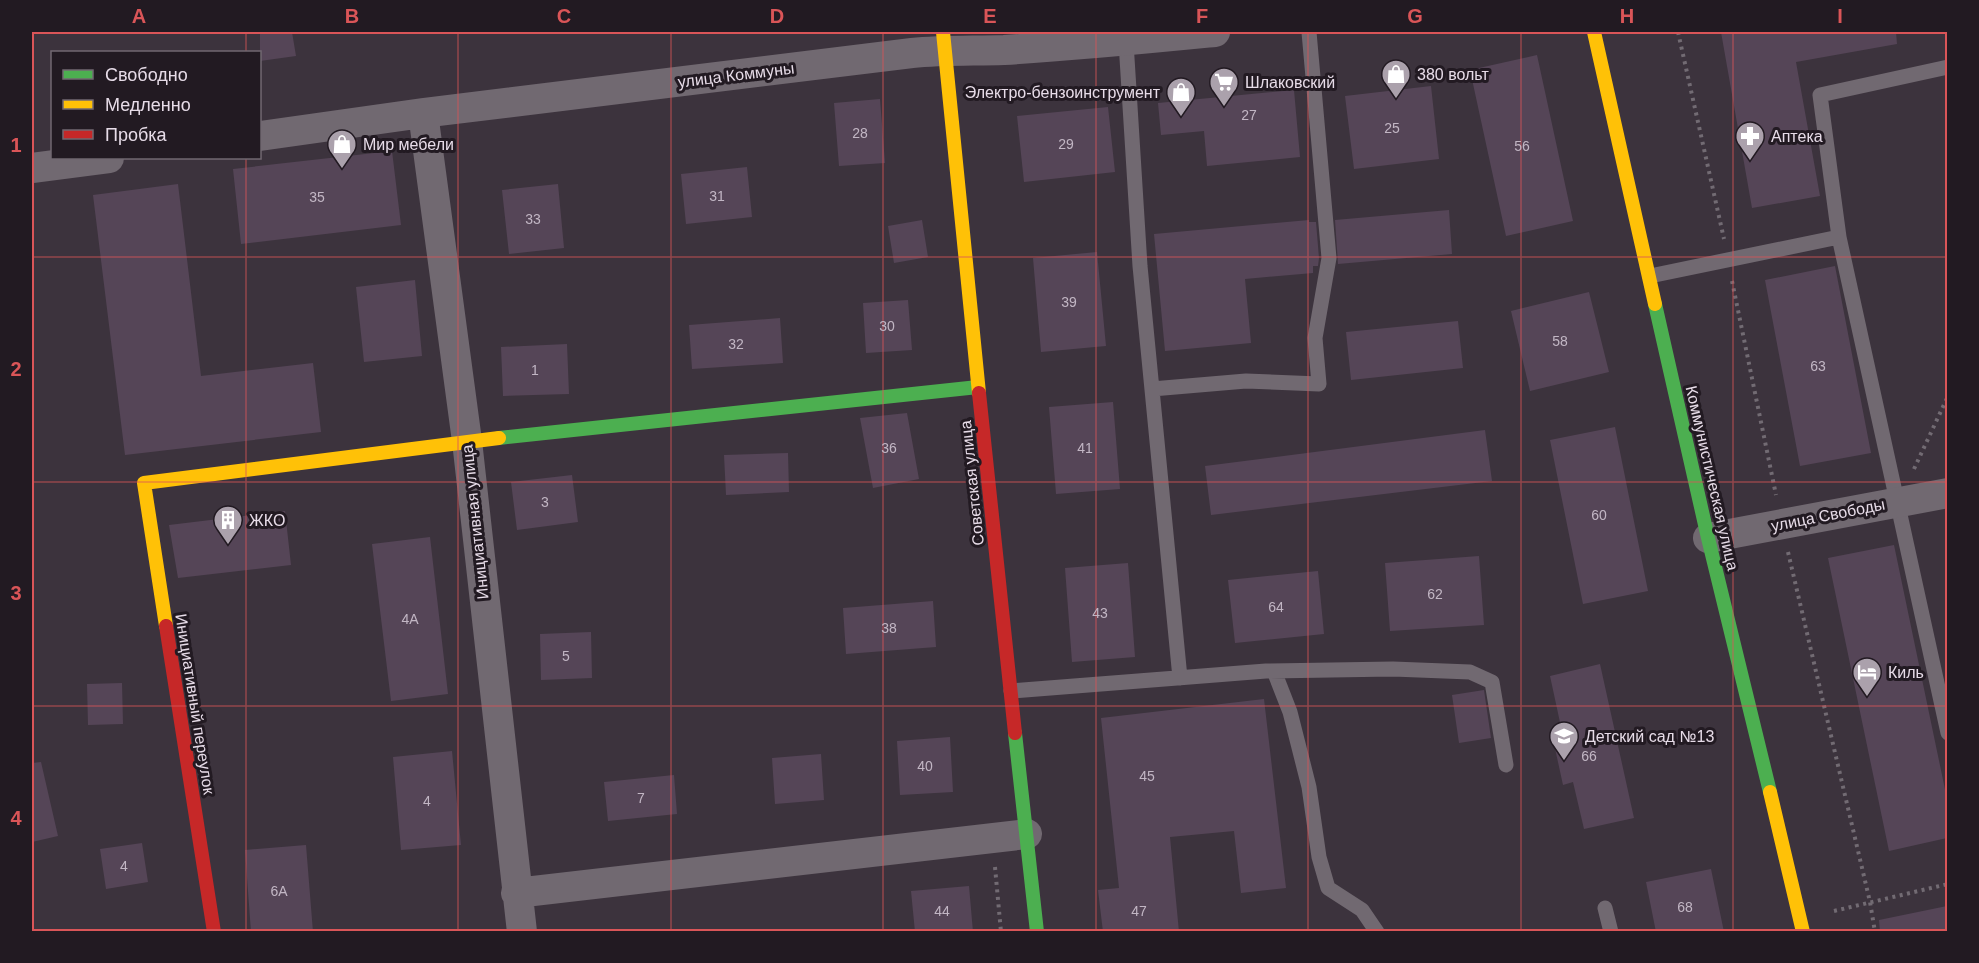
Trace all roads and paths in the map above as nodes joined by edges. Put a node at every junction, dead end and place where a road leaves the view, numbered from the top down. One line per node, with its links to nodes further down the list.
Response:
1 (1215, 32): 6 (street, улица Коммуны)
2 (1309, 32): 16 (lane)
3 (1594, 32): 14 (street, Коммунистическая улица)
4 (1678, 32): 13 (path)
5 (944, 41): 6 (street, улица Коммуны); 8 (street, улица Коммуны); 15 (street, Советская улица)
6 (1126, 42): 16 (lane)
7 (1947, 67): 12 (lane)
8 (423, 113): 9 (street, улица Коммуны); 18 (street, Инициативная улица)
9 (261, 136)
10 (101, 159): 11 (street)
11 (32, 168)
12 (1839, 237): 13 (lane); 20 (lane)
13 (1728, 261): 14 (lane); 21 (path)
14 (1650, 276): 22 (street, Коммунистическая улица)
15 (978, 387): 18 (street); 25 (street, Советская улица)
16 (1152, 389): 24 (lane)
17 (1947, 396): 20 (path)
18 (467, 441): 30 (street, Инициативная улица); 34 (street, Инициативный переулок)
19 (1947, 493): 20 (street, улица Свободы)
20 (1898, 502): 21 (street, улица Свободы); 26 (lane)
21 (1782, 524): 22 (street, улица Свободы); 31 (path)
22 (1708, 538): 39 (street, Коммунистическая улица)
23 (1274, 671): 24 (lane); 27 (lane); 37 (lane)
24 (1180, 678): 25 (lane)
25 (1011, 691): 28 (street, Советская улица)
26 (1947, 733)
27 (1506, 765)
28 (1027, 834): 30 (street); 36 (street, Советская улица)
29 (1947, 884): 31 (path)
30 (516, 893): 35 (street, Инициативная улица)
31 (1870, 902): 33 (path); 40 (path)
32 (1605, 908): 38 (lane)
33 (1834, 911)
34 (214, 932)
35 (522, 932)
36 (1037, 932)
37 (1377, 932)
38 (1611, 932)
39 (1803, 932)
40 (1875, 932)

